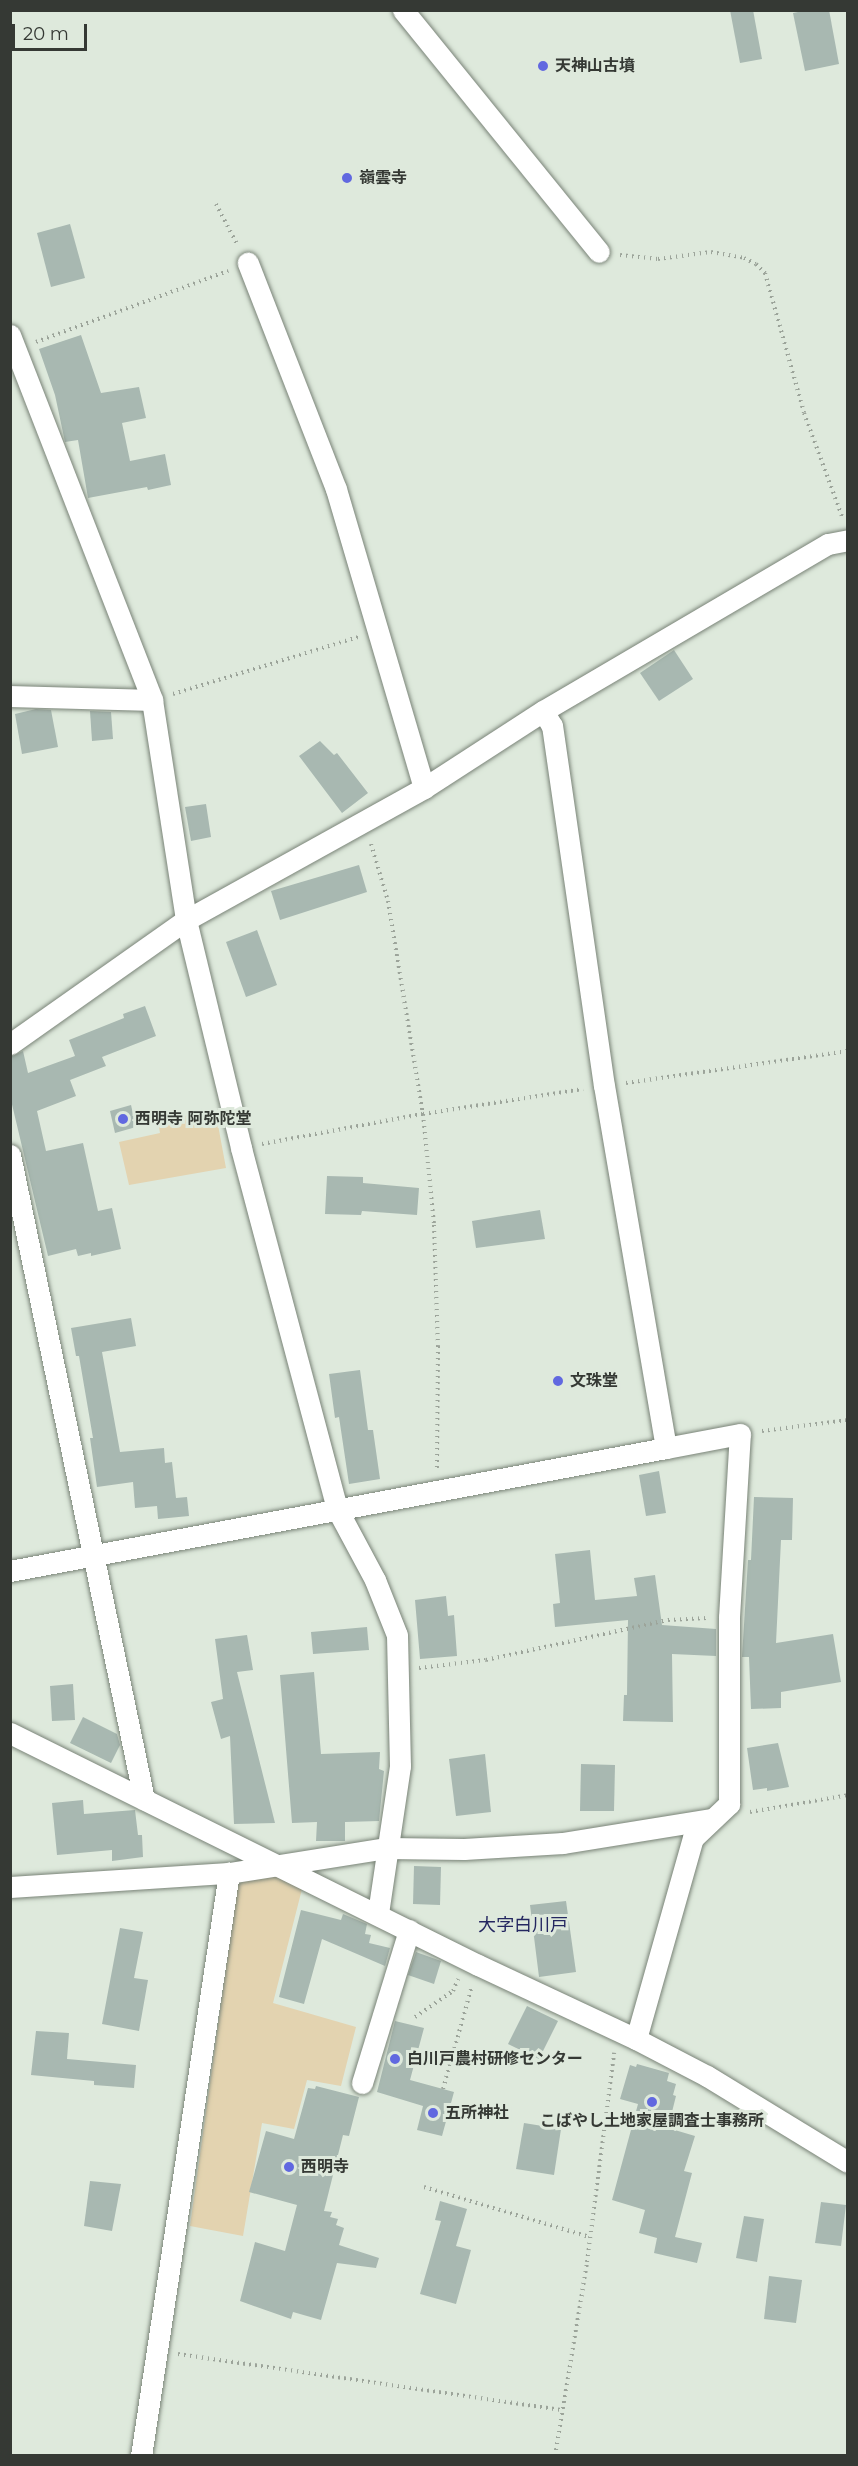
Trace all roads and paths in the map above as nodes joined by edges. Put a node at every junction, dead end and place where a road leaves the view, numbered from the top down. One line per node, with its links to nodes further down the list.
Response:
1 (403, 10): 3 (street)
2 (216, 204): 4 (path)
3 (599, 252): 6 (path)
4 (248, 263): 5 (path); 8 (street)
5 (13, 342): 10 (street)
6 (848, 530)
7 (848, 540): 11 (street)
8 (376, 632): 10 (path); 12 (street)
9 (10, 696): 10 (street)
10 (152, 700): 14 (street)
11 (543, 711): 12 (street); 17 (street)
12 (424, 788): 13 (street)
13 (364, 820): 14 (street); 18 (path)
14 (186, 920): 15 (street); 19 (street)
15 (10, 1044)
16 (848, 1051): 17 (path)
17 (604, 1086): 18 (path); 23 (street)
18 (423, 1114): 19 (path); 24 (path)
19 (241, 1148): 25 (street)
20 (10, 1155): 26 (street)
21 (848, 1420): 22 (path)
22 (740, 1434): 23 (street); 28 (street)
23 (666, 1448): 24 (street)
24 (437, 1491): 25 (street)
25 (337, 1509): 26 (street); 29 (street)
26 (93, 1556): 27 (street); 32 (street)
27 (10, 1571)
28 (729, 1617): 29 (path); 33 (street)
29 (398, 1671): 34 (street)
30 (10, 1733): 32 (street)
31 (848, 1795): 33 (path)
32 (144, 1799): 35 (street)
33 (711, 1819): 34 (street); 42 (street)
34 (387, 1848): 35 (street); 38 (street)
35 (278, 1865): 36 (street); 38 (street)
36 (229, 1873): 37 (street); 48 (street)
37 (10, 1887)
38 (378, 1914): 39 (street)
39 (409, 1930): 40 (street); 43 (street)
40 (473, 1963): 41 (path); 42 (street); 44 (path)
41 (415, 2017)
42 (626, 2036): 45 (street); 47 (path)
43 (362, 2083)
44 (443, 2089)
45 (848, 2162)
46 (424, 2187): 47 (path)
47 (590, 2237): 49 (path)
48 (157, 2351): 49 (path); 50 (street)
49 (562, 2410): 51 (path)
50 (141, 2456)
51 (555, 2456)

